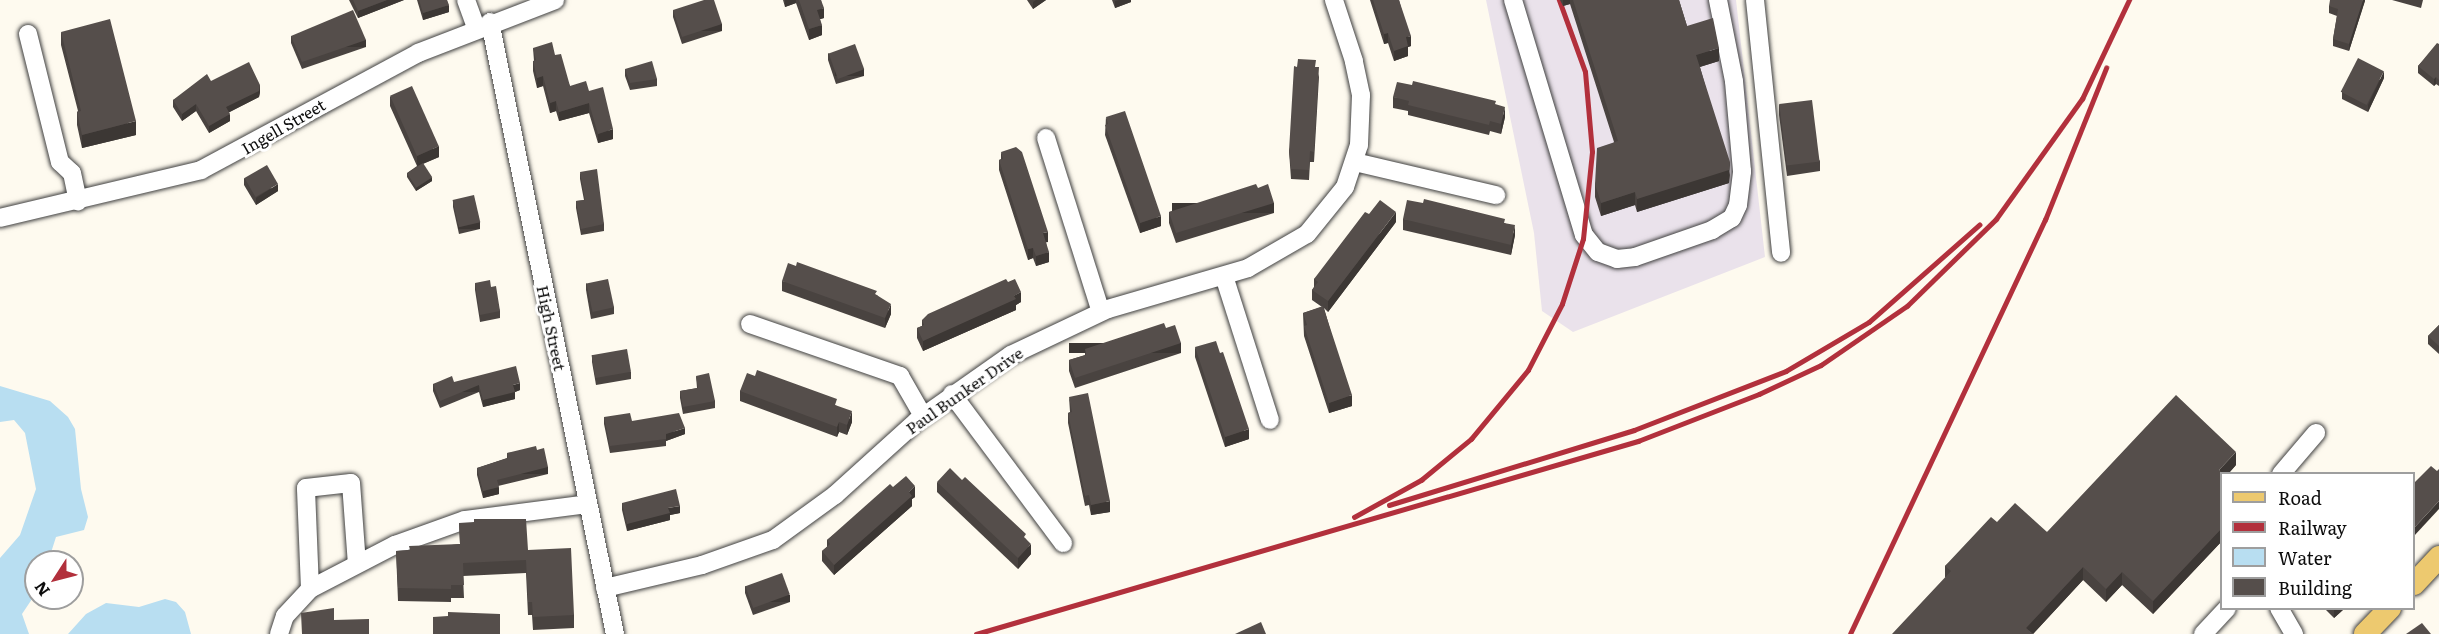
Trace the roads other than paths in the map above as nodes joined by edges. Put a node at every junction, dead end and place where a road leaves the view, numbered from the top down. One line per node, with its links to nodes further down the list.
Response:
1 (466, 0): 7 (street, High Street)
2 (555, 0): 7 (street, Ingell Street)
3 (1334, 0): 10 (street, Paul Bunker Drive)
4 (1513, 0): 5 (street)
5 (1718, 0)
6 (1755, 0): 14 (street)
7 (483, 25): 12 (street, Ingell Street); 23 (street, High Street)
8 (28, 34): 12 (street)
9 (1046, 138): 16 (street)
10 (1355, 162): 11 (street); 15 (street, Paul Bunker Drive)
11 (1496, 195)
12 (78, 201): 13 (street, Ingell Street)
13 (0, 218)
14 (1781, 253)
15 (1224, 276): 16 (street, Paul Bunker Drive); 20 (street)
16 (1101, 312): 18 (street, Paul Bunker Drive)
17 (750, 324): 19 (street)
18 (952, 394): 19 (street, Paul Bunker Drive); 24 (street)
19 (923, 416): 28 (street, Paul Bunker Drive)
20 (1270, 420)
21 (2316, 433): 22 (street)
22 (2283, 472)
23 (588, 504): 25 (street); 28 (street, High Street)
24 (1063, 543)
25 (357, 564): 29 (street); 29 (street)
26 (2436, 568): 27 (main road)
27 (2415, 583)
28 (605, 588): 34 (street, High Street)
29 (310, 589): 33 (street)
30 (2226, 610): 35 (street)
31 (2280, 610): 36 (street)
32 (2389, 610): 37 (main road)
33 (279, 634)
34 (615, 634)
35 (2203, 634)
36 (2294, 634)
37 (2365, 634)

